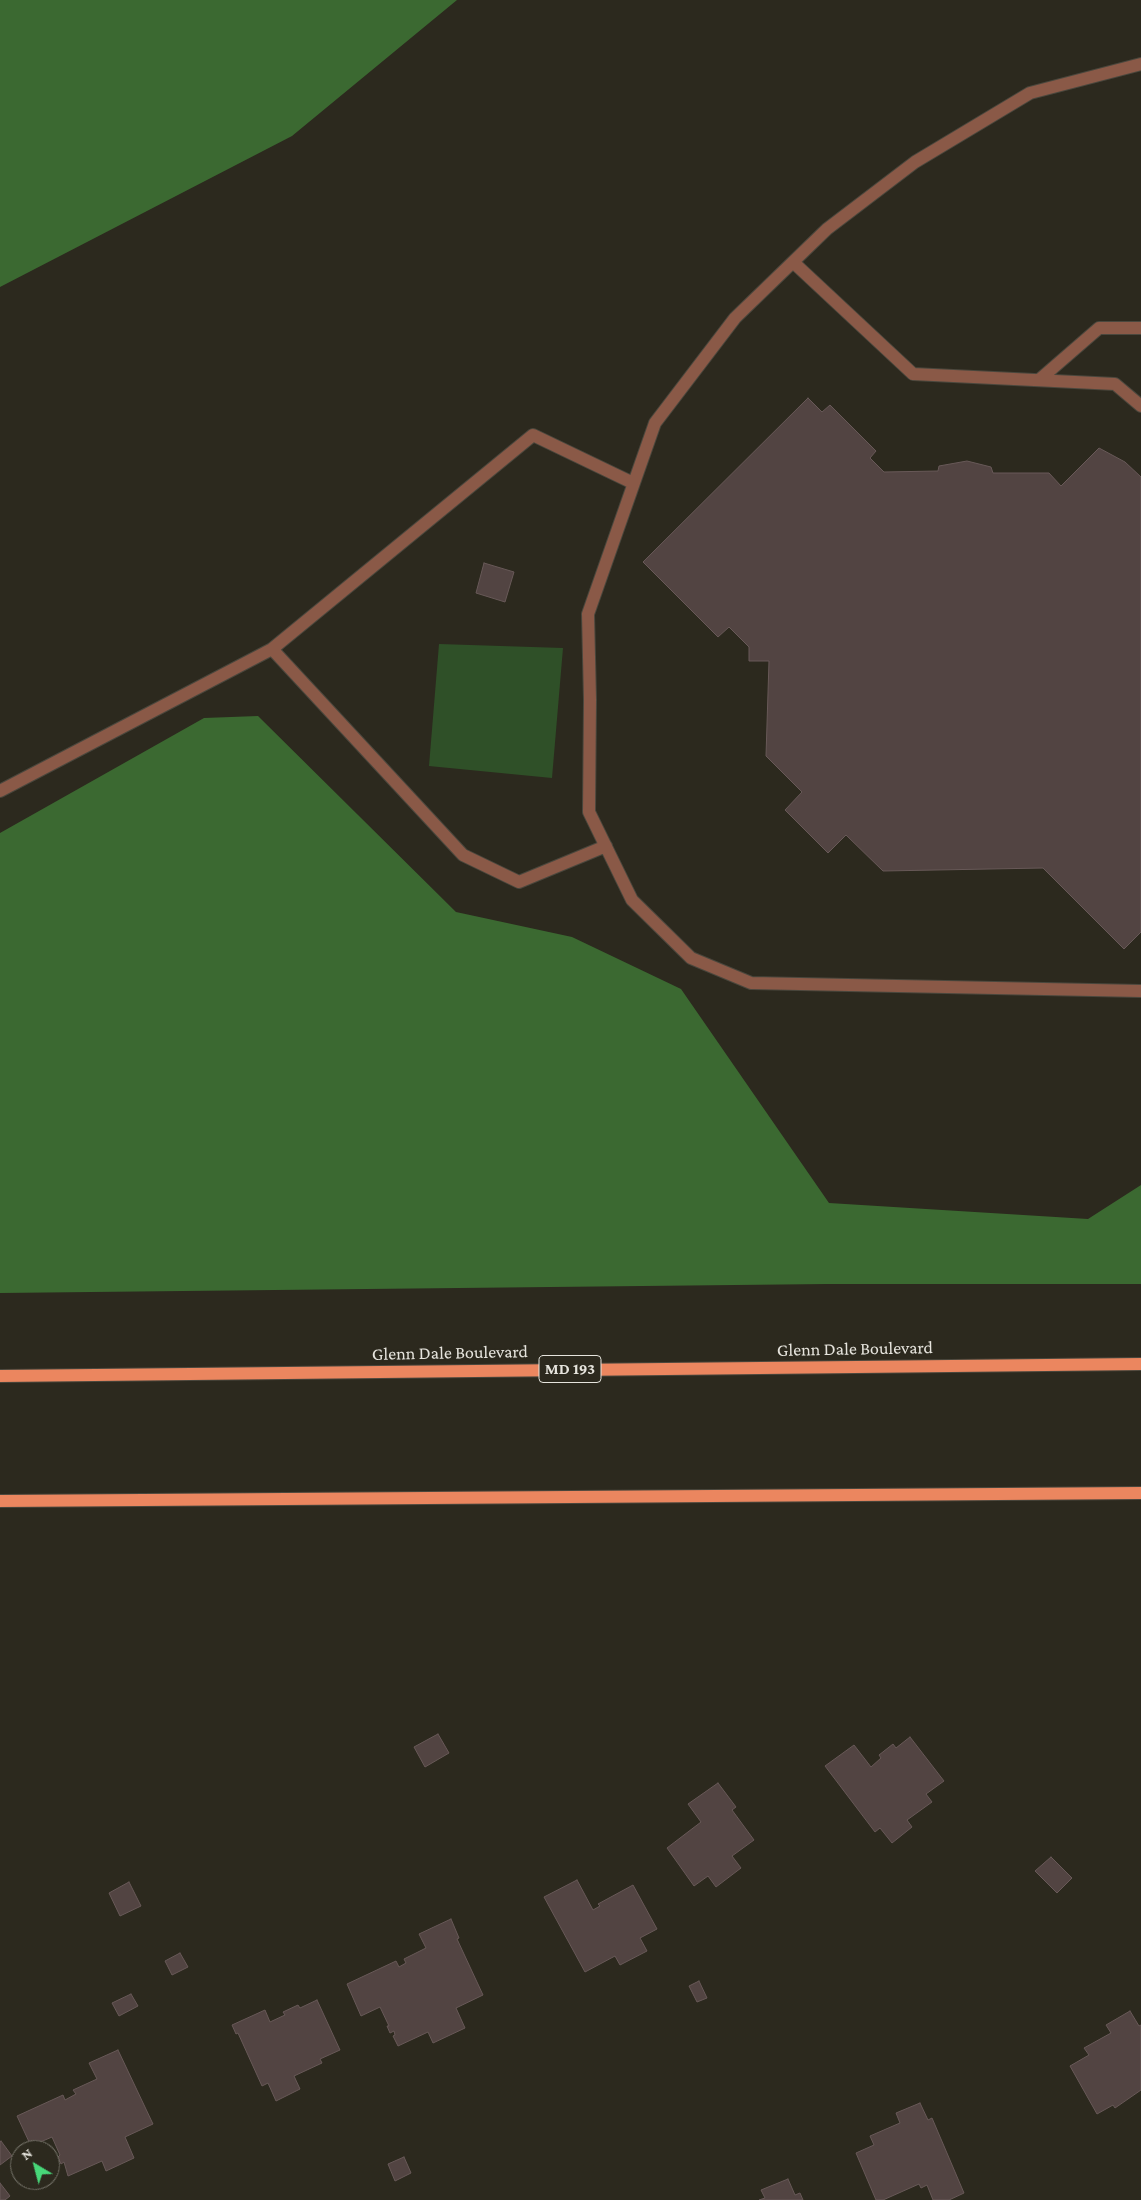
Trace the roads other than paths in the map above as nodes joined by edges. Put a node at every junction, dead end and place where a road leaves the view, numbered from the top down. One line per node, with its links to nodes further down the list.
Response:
1 (1141, 64): 2 (lane)
2 (793, 262): 4 (lane); 6 (lane)
3 (1141, 328): 4 (lane)
4 (1039, 380): 5 (lane)
5 (1141, 406)
6 (633, 483): 7 (lane); 9 (lane)
7 (272, 649): 8 (lane); 9 (lane)
8 (0, 791)
9 (606, 846): 10 (lane)
10 (1141, 991)
11 (1141, 1364): 12 (main road, Glenn Dale Boulevard / MD 193)
12 (0, 1376)
13 (1141, 1493): 14 (main road)
14 (0, 1501)

